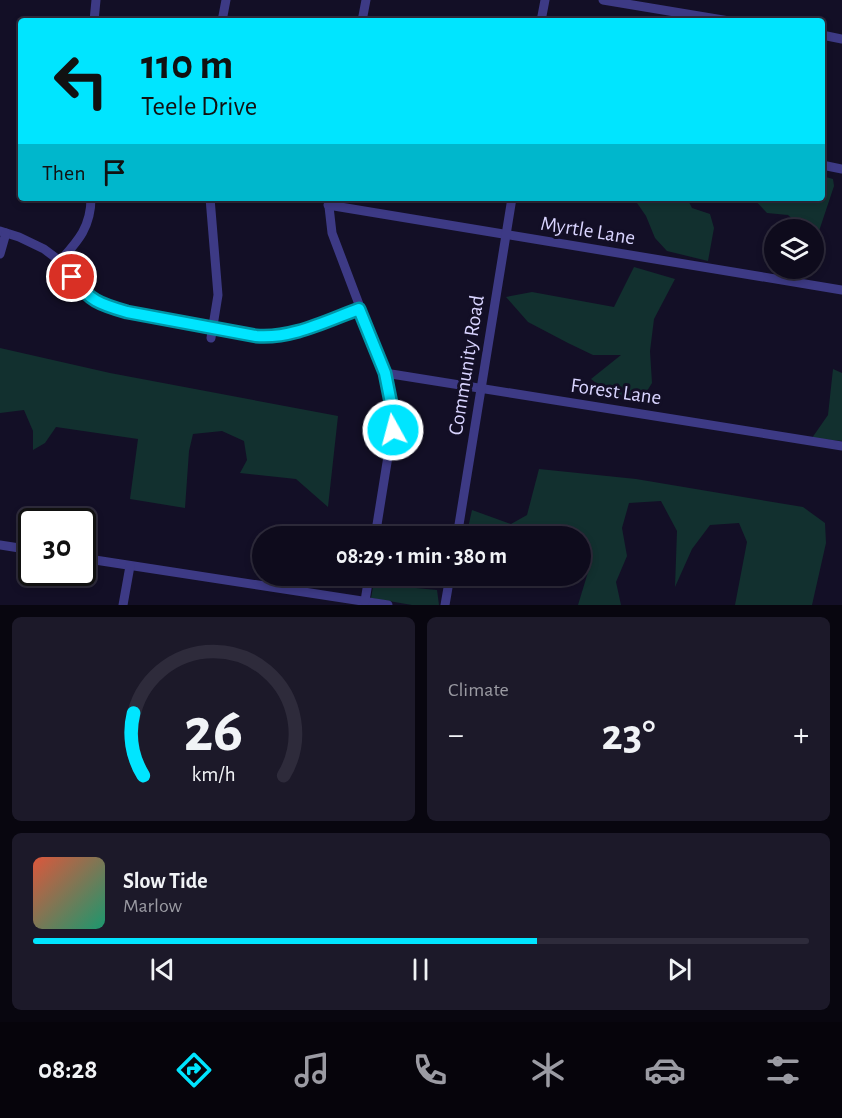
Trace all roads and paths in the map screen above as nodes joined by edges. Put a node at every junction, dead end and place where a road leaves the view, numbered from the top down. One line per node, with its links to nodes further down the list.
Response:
1 (96, 0): 6 (street)
2 (226, 0): 7 (street)
3 (366, 0): 8 (street)
4 (545, 0): 9 (street)
5 (603, 0): 10 (street)
6 (93, 18)
7 (223, 18)
8 (363, 18)
9 (542, 18)
10 (711, 18)
11 (825, 36): 12 (street)
12 (842, 39)
13 (825, 166): 14 (street)
14 (842, 169)
15 (91, 201): 22 (street)
16 (210, 201): 25 (street)
17 (328, 201): 20 (street, Myrtle Lane); 24 (street)
18 (511, 201): 20 (street, Community Road)
19 (3, 232): 21 (street); 22 (street)
20 (505, 235): 23 (street, Myrtle Lane); 28 (street, Community Road)
21 (0, 254)
22 (60, 261): 25 (street)
23 (842, 290)
24 (359, 309): 25 (street); 27 (street)
25 (213, 328): 26 (street)
26 (211, 339)
27 (385, 373): 28 (street, Forest Lane); 30 (street)
28 (481, 387): 29 (street, Forest Lane); 31 (street, Community Road)
29 (842, 446)
30 (377, 526)
31 (459, 526)
32 (0, 545): 33 (street)
33 (18, 548)
34 (96, 560): 35 (street)
35 (130, 566): 38 (street); 39 (street)
36 (367, 586): 38 (street)
37 (448, 586): 41 (street)
38 (365, 601): 40 (street)
39 (123, 605)
40 (387, 605)
41 (445, 605)

